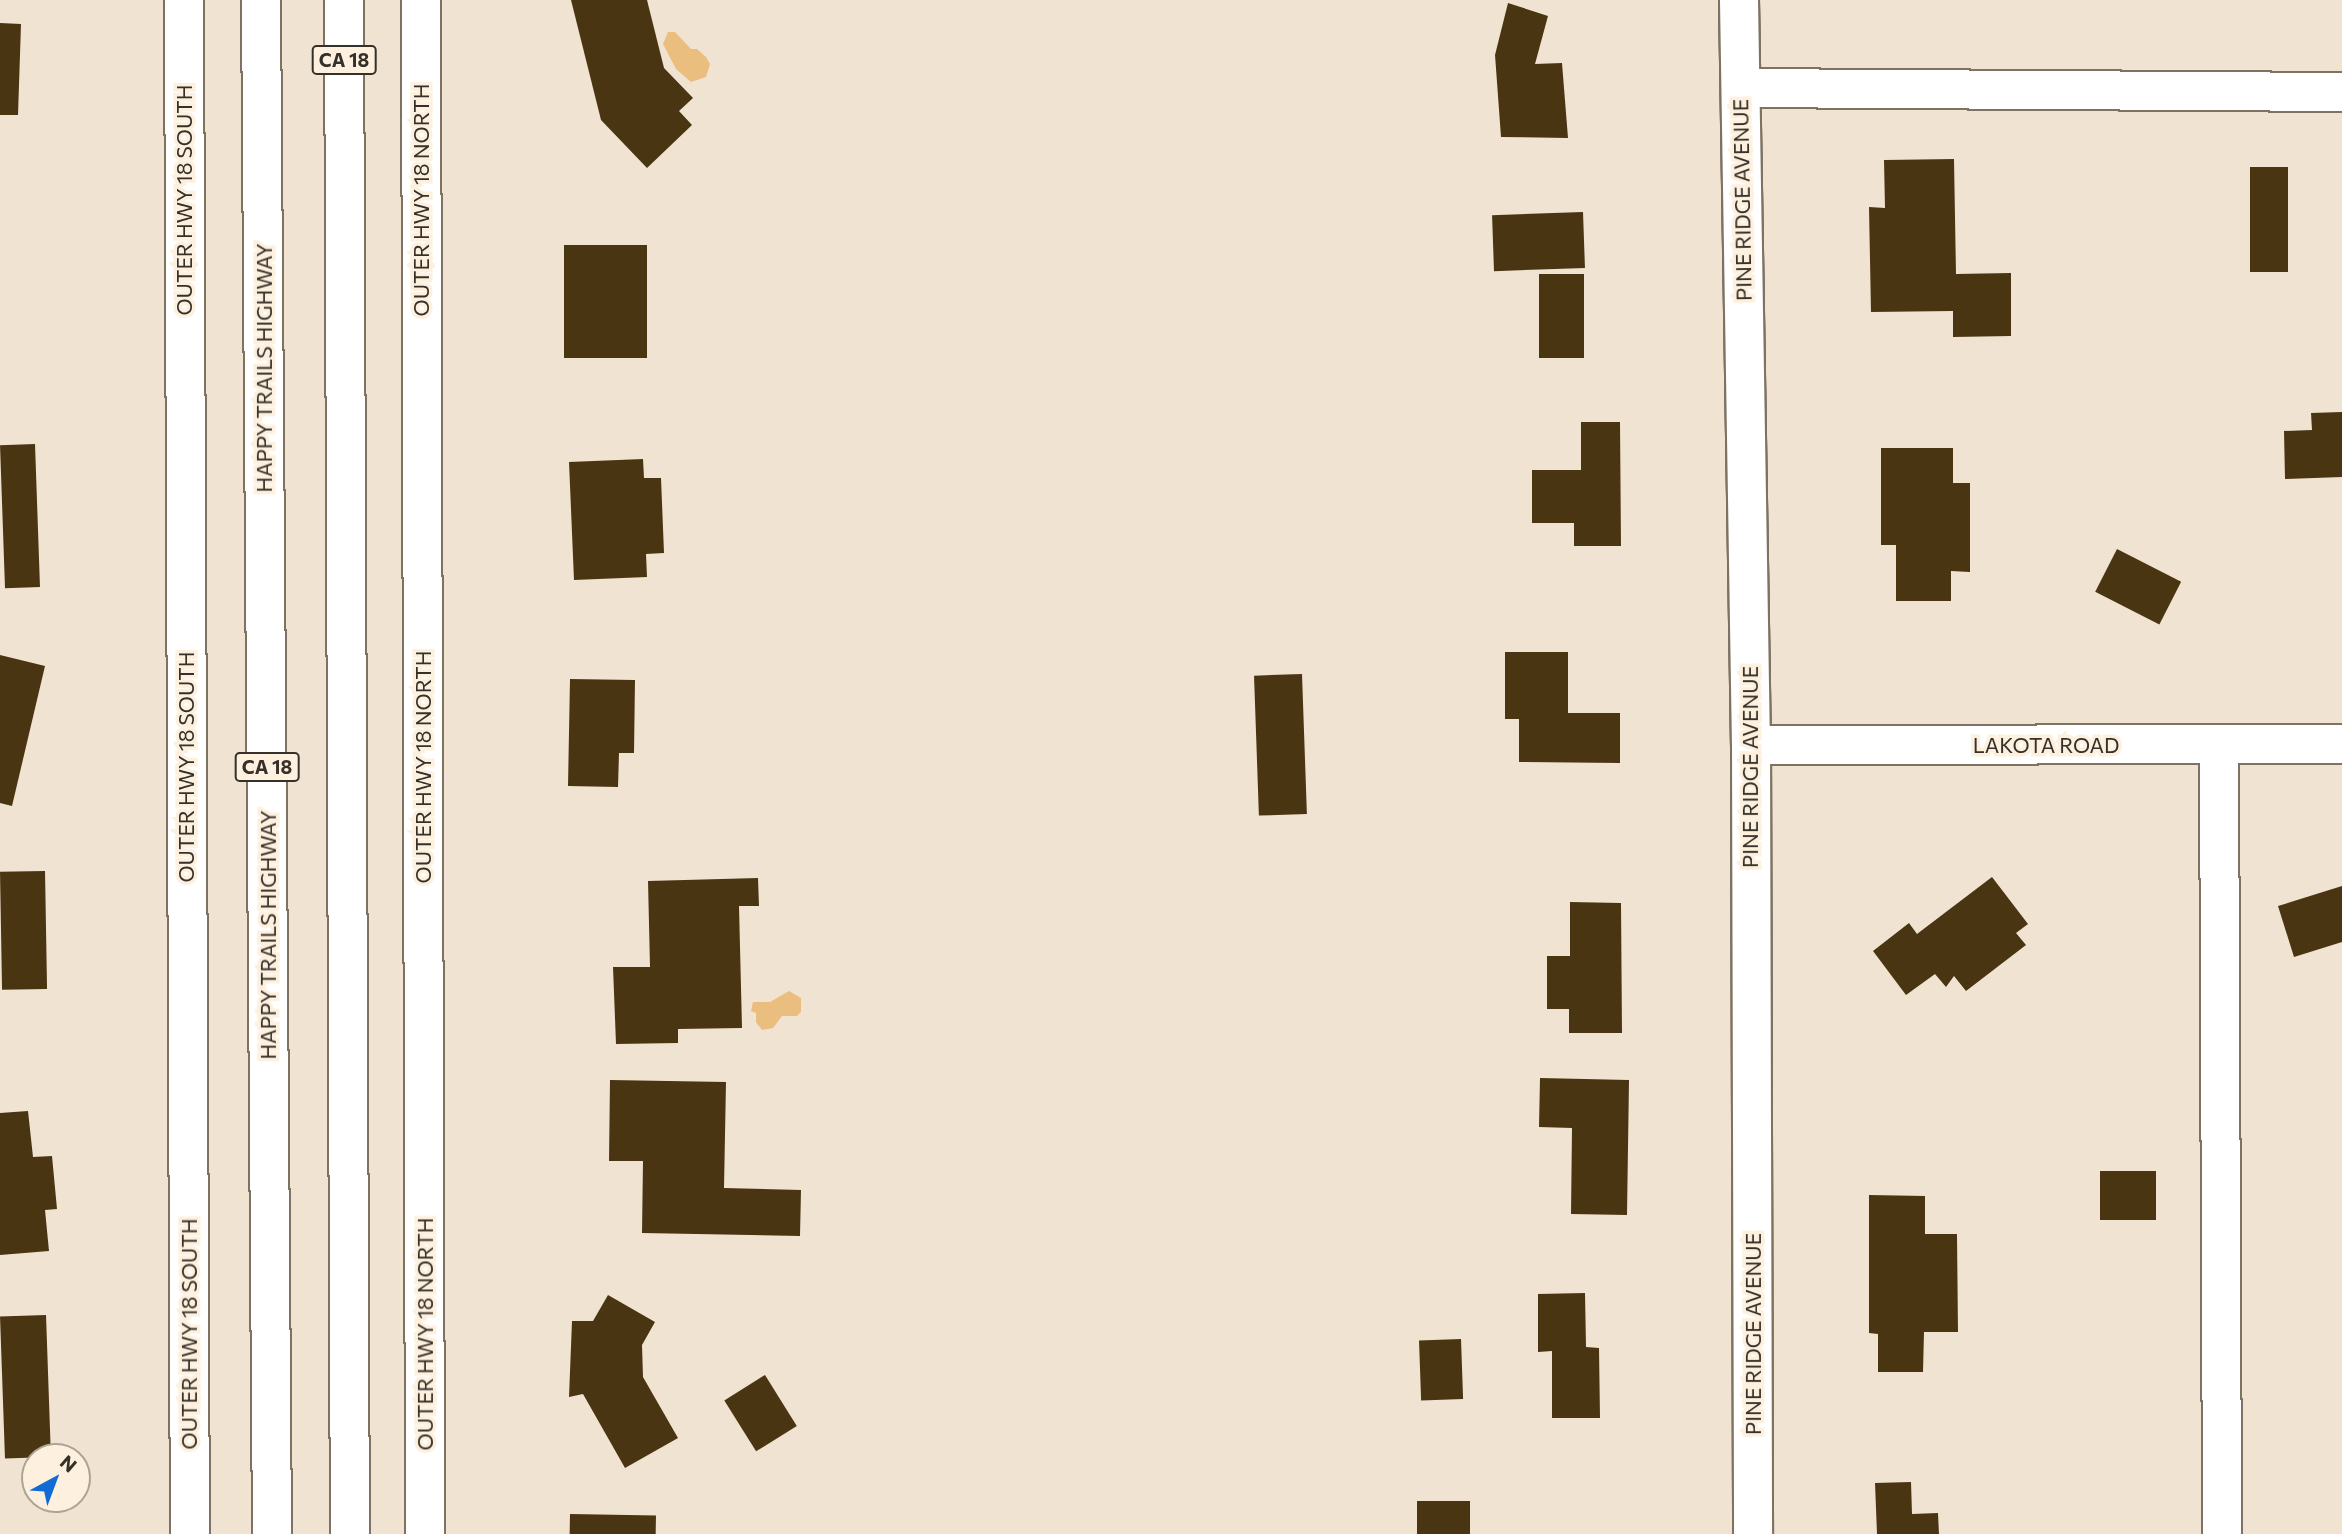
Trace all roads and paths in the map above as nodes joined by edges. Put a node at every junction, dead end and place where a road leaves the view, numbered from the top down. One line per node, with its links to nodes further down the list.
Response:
1 (184, 0): 11 (street, OUTER HWY 18 SOUTH)
2 (261, 0): 12 (street, HAPPY TRAILS HIGHWAY / CA 18)
3 (344, 0): 13 (street, CA 18)
4 (421, 0): 14 (street, OUTER HWY 18 NORTH)
5 (1739, 0): 6 (street, PINE RIDGE AVENUE)
6 (1741, 88): 7 (street); 9 (street, PINE RIDGE AVENUE)
7 (2342, 92)
8 (2342, 744): 10 (street, LAKOTA ROAD)
9 (1751, 745): 10 (street, LAKOTA ROAD); 15 (street, PINE RIDGE AVENUE)
10 (2219, 745): 16 (street)
11 (190, 1534)
12 (272, 1534)
13 (350, 1534)
14 (425, 1534)
15 (1753, 1534)
16 (2222, 1534)

